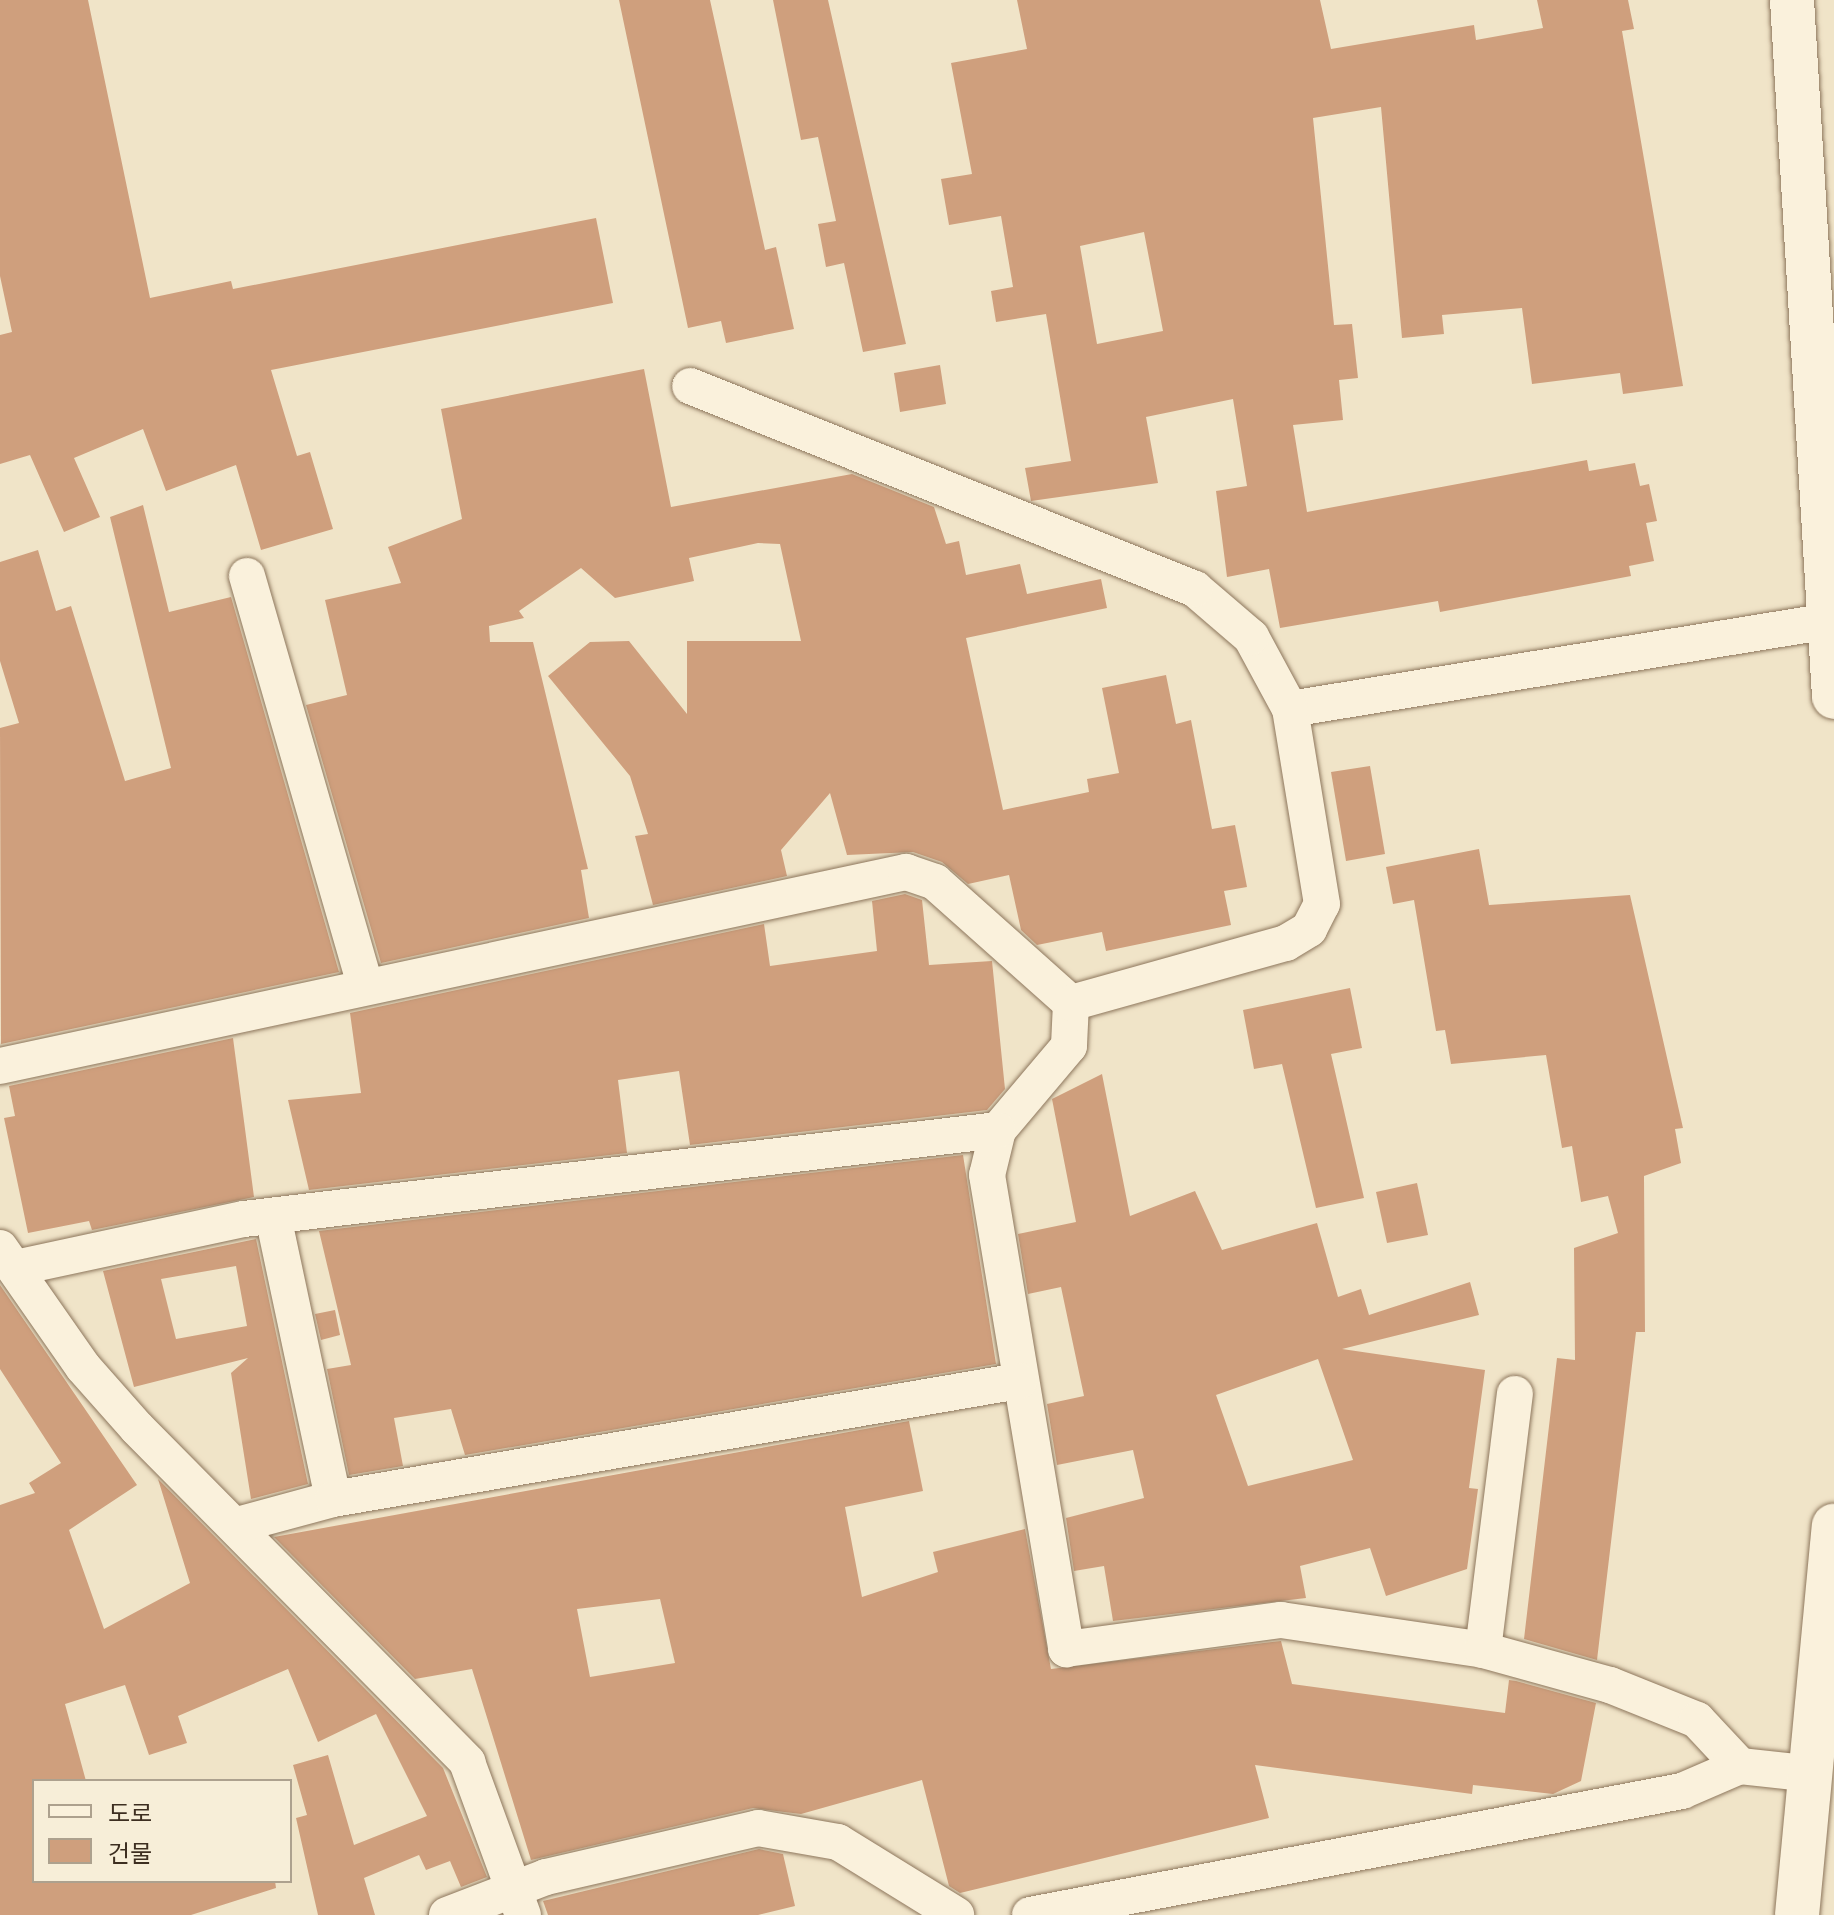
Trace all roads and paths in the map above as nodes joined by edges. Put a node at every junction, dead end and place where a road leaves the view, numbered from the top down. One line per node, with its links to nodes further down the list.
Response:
1 (1792, 0): 2 (main road)
2 (1824, 277): 5 (main road)
3 (690, 386): 7 (street)
4 (247, 576): 8 (street)
5 (1829, 621): 6 (main road); 7 (street)
6 (1834, 697)
7 (1290, 709): 9 (street)
8 (365, 985): 9 (street); 10 (street)
9 (1071, 1003): 11 (street)
10 (0, 1066)
11 (998, 1130): 12 (street); 14 (street)
12 (273, 1216): 13 (street); 16 (street)
13 (8, 1258): 17 (street)
14 (1019, 1381): 16 (street); 19 (street)
15 (1515, 1394): 19 (street)
16 (333, 1499): 17 (street)
17 (237, 1525): 23 (street)
18 (1834, 1526): 21 (main road)
19 (1483, 1650): 20 (street)
20 (1740, 1766): 21 (street); 22 (street)
21 (1814, 1774): 27 (main road)
22 (1191, 1900): 26 (street)
23 (519, 1902): 24 (street); 25 (street)
24 (447, 1915)
25 (956, 1915)
26 (1030, 1915)
27 (1797, 1915)

